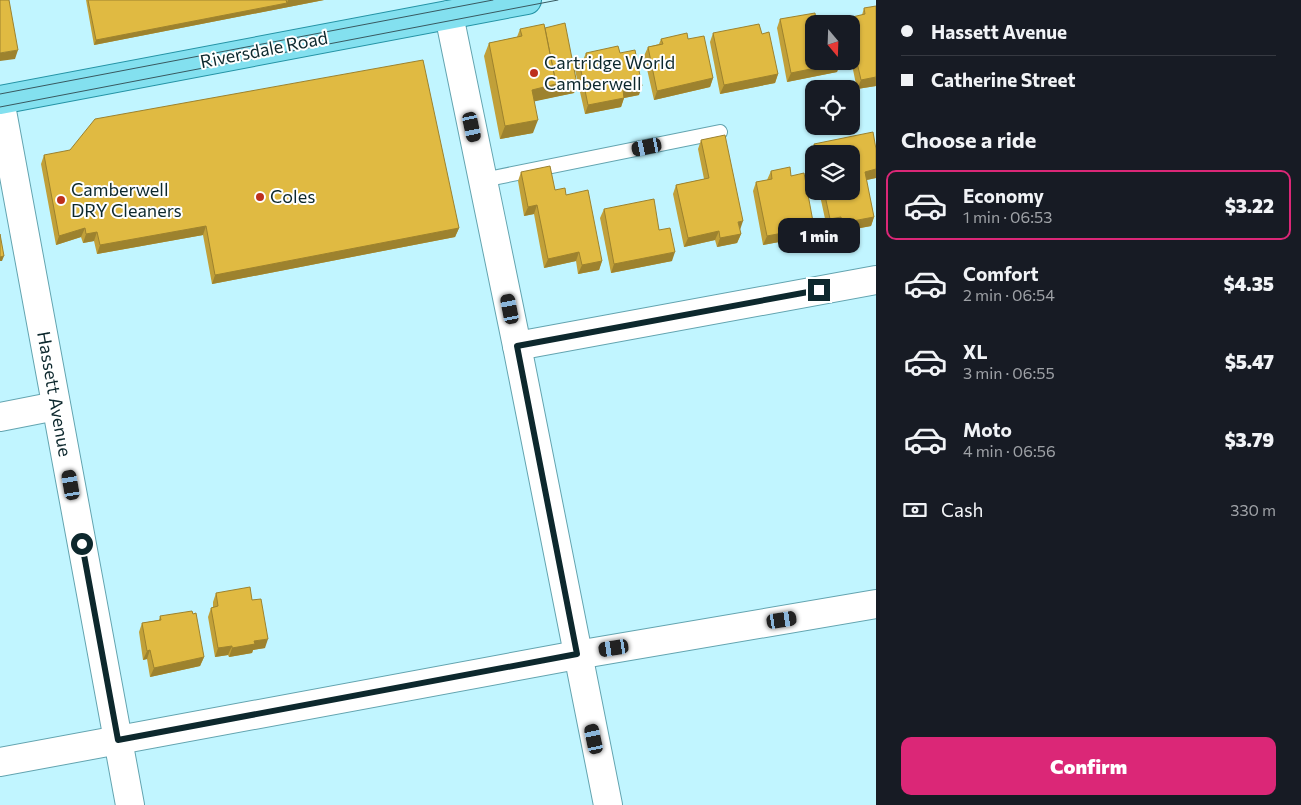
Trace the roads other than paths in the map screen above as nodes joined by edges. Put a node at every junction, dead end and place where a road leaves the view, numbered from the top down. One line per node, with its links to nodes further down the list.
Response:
1 (528, 0): 2 (main road, Riversdale Road)
2 (449, 15): 3 (main road, Riversdale Road); 5 (street)
3 (0, 100): 8 (street, Hassett Avenue)
4 (720, 132): 5 (lane)
5 (483, 180): 7 (street)
6 (876, 280): 7 (street)
7 (517, 346): 11 (street)
8 (56, 406): 9 (street); 12 (street, Hassett Avenue)
9 (0, 417)
10 (876, 604): 11 (street)
11 (577, 654): 12 (street); 15 (street)
12 (118, 740): 13 (street); 14 (street, Hassett Avenue)
13 (0, 762)
14 (130, 805)
15 (608, 805)

